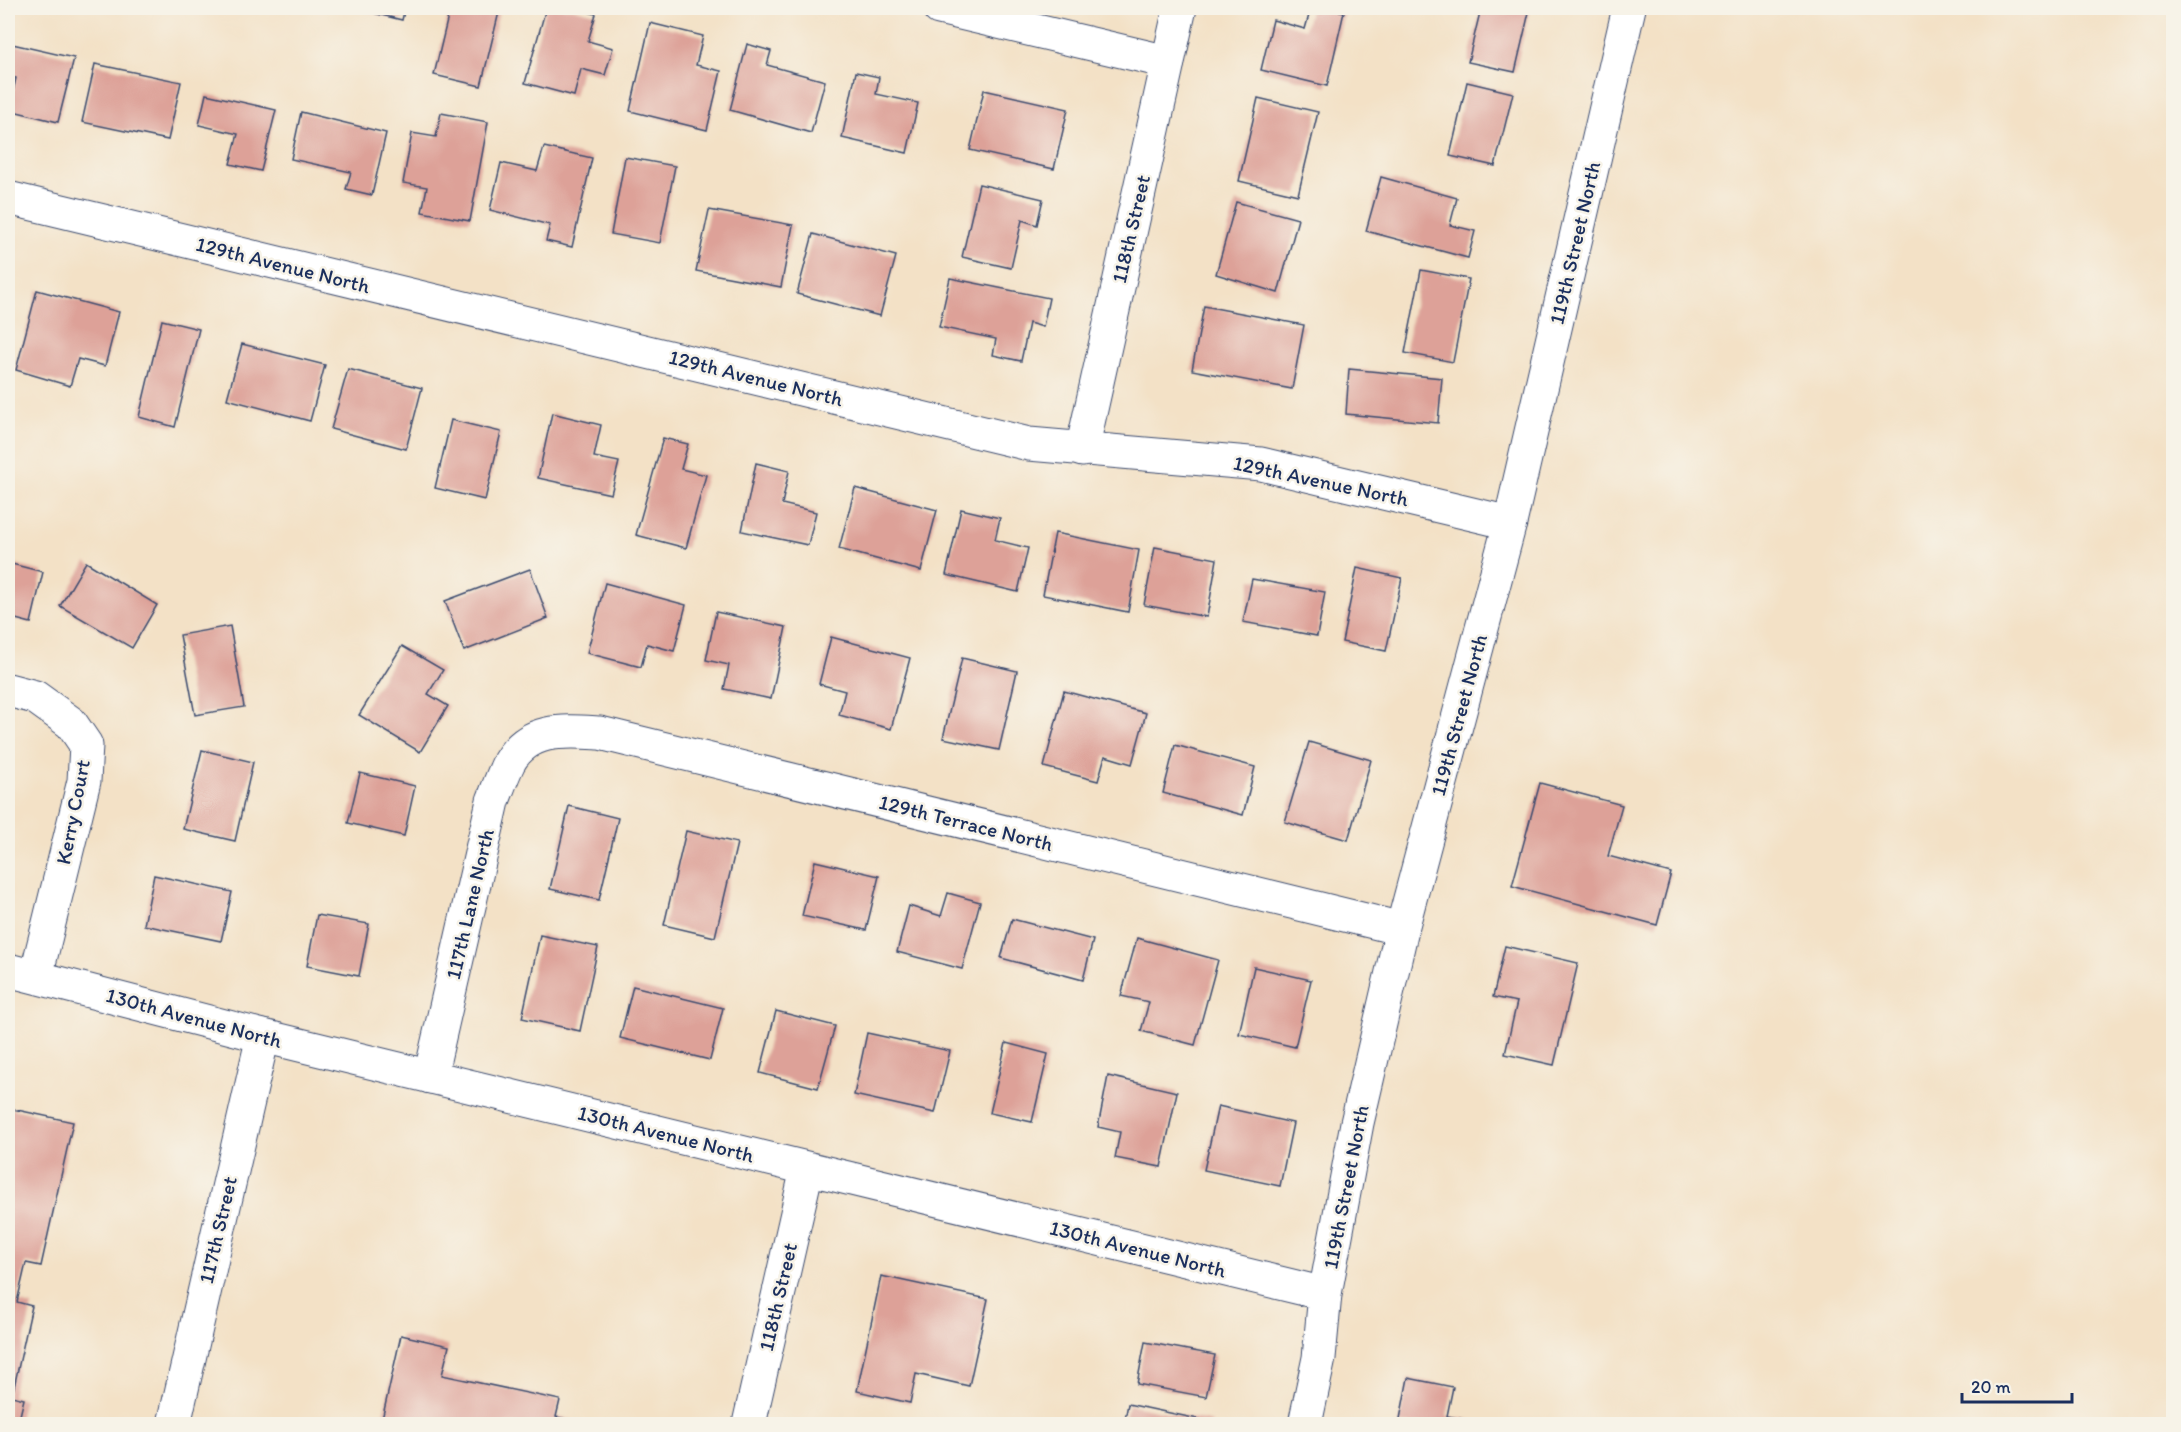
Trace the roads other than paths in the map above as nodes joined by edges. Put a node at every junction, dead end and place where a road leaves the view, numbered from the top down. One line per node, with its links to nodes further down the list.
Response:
1 (939, 8): 4 (street)
2 (1180, 8): 4 (street, 118th Street)
3 (1629, 8): 7 (street, 119th Street North)
4 (1168, 62): 6 (street, 118th Street)
5 (8, 198): 6 (street, 129th Avenue North)
6 (1082, 450): 7 (street, 129th Avenue North)
7 (1510, 523): 10 (street, 119th Street North)
8 (8, 690): 11 (street, Kerry Court)
9 (530, 739): 10 (street, 129th Terrace North); 13 (street, 117th Lane North)
10 (1402, 929): 15 (street, 119th Street North)
11 (22, 973): 12 (street, 130th Avenue North)
12 (263, 1036): 13 (street, 130th Avenue North); 16 (street, 117th Street)
13 (430, 1077): 14 (street, 130th Avenue North)
14 (807, 1168): 15 (street, 130th Avenue North); 17 (street, 118th Street)
15 (1325, 1294): 18 (street, 119th Street North)
16 (174, 1425)
17 (749, 1425)
18 (1305, 1425)

